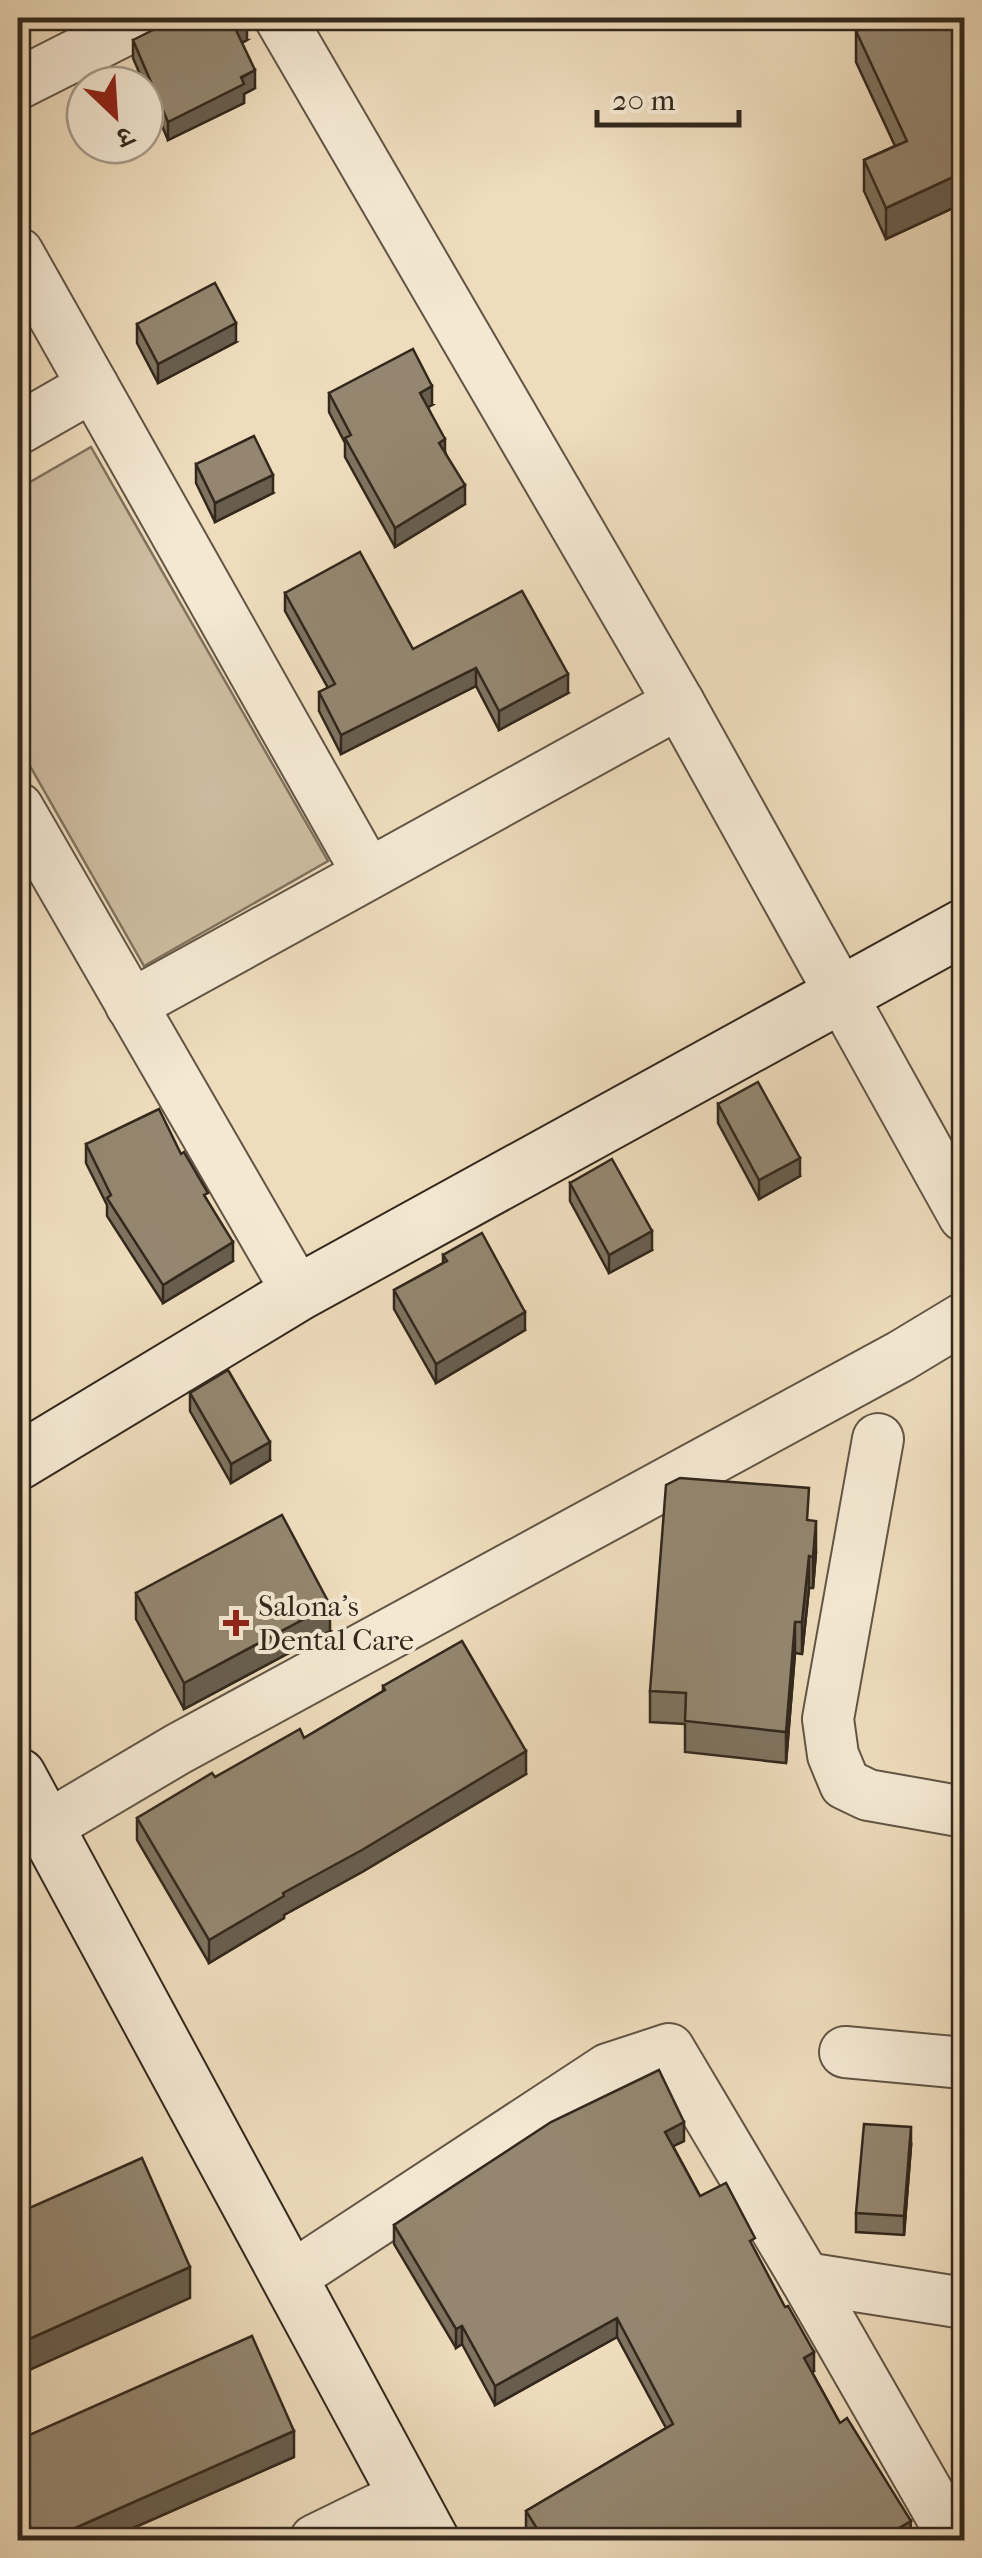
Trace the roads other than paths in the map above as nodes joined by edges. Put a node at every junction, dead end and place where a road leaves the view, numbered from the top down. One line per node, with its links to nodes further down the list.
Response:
1 (280, 18): 7 (street)
2 (143, 19): 3 (street)
3 (18, 84)
4 (18, 253): 5 (street)
5 (92, 386): 6 (street); 9 (street)
6 (18, 429)
7 (679, 703): 9 (street); 11 (street)
8 (18, 808): 12 (street)
9 (368, 874): 12 (street)
10 (964, 927): 11 (street)
11 (840, 995): 13 (street); 14 (street)
12 (131, 1005): 14 (street)
13 (964, 1216)
14 (298, 1293): 17 (street)
15 (964, 1318): 20 (street)
16 (878, 1439): 19 (street)
17 (18, 1462)
18 (18, 1776): 20 (street)
19 (964, 1812)
20 (46, 1828): 23 (street)
21 (845, 2052): 22 (street)
22 (964, 2062)
23 (290, 2278): 24 (street); 26 (street)
24 (806, 2278): 25 (street); 28 (street)
25 (964, 2303)
26 (419, 2518): 27 (street)
27 (315, 2540)
28 (954, 2540)

